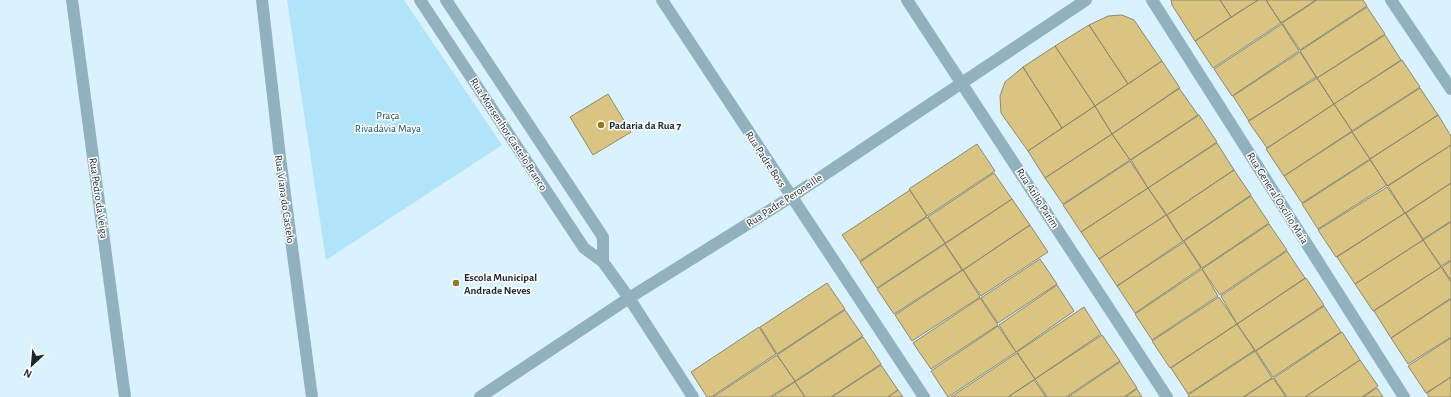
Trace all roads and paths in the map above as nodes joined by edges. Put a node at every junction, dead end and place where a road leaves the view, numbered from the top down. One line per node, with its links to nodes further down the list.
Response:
1 (72, 0): 15 (street, Rua Pedro da Veiga)
2 (262, 0): 16 (street, Rua Viana do Castelo)
3 (420, 0): 13 (street, Rua Monsenhor Castelo Branco)
4 (446, 0): 13 (street, Rua Monsenhor Castelo Branco)
5 (662, 0): 12 (street, Rua Padre Boss)
6 (907, 0): 10 (street, Rua Atilio Parim)
7 (1086, 0): 10 (street, Rua Padre Peroneille)
8 (1152, 0): 21 (street, Rua General Oscilio Maia)
9 (1391, 0): 11 (street)
10 (962, 82): 12 (street, Rua Padre Peroneille); 20 (street, Rua Atilio Parim)
11 (1451, 90)
12 (791, 197): 14 (street, Rua Padre Peroneille); 19 (street, Rua Padre Boss)
13 (603, 262): 14 (street, Rua Monsenhor Castelo Branco)
14 (629, 298): 17 (street, Rua Padre Peroneille); 18 (street, Rua Monsenhor Castelo Branco)
15 (125, 397)
16 (312, 397)
17 (480, 397)
18 (693, 397)
19 (924, 397)
20 (1167, 397)
21 (1404, 397)

